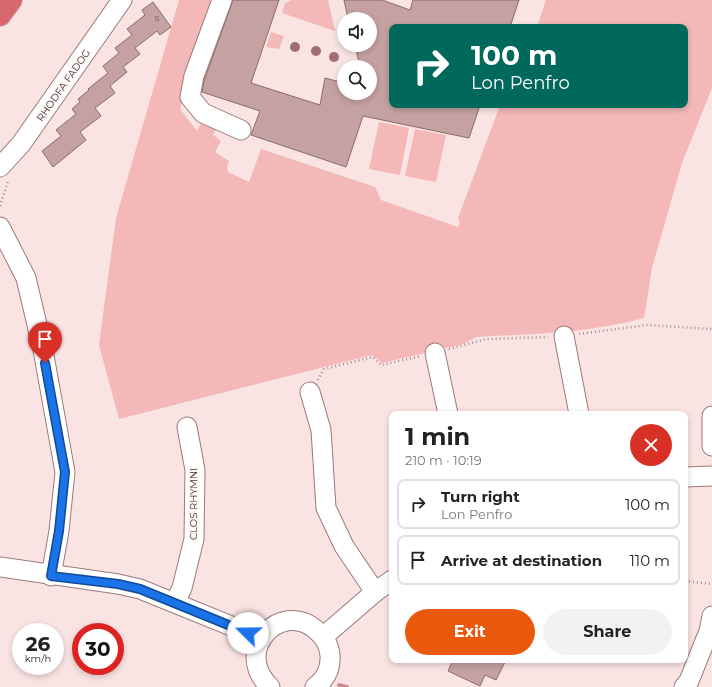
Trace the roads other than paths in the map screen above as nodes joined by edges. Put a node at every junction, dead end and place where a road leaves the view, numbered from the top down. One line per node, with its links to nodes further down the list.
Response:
1 (11, 0): 4 (highway)
2 (122, 0): 6 (street, RHODFA FADOG)
3 (222, 0): 5 (street)
4 (0, 15)
5 (241, 130)
6 (0, 167)
7 (0, 227): 19 (street)
8 (564, 336): 12 (street)
9 (435, 353): 11 (street)
10 (310, 392): 21 (street)
11 (447, 411)
12 (578, 411)
13 (712, 416): 15 (street)
14 (187, 427): 22 (street, CLOS RHYMNI)
15 (712, 446)
16 (712, 476): 17 (street)
17 (688, 477)
18 (0, 567): 19 (street)
19 (51, 576): 22 (street)
20 (389, 582): 21 (street)
21 (375, 592): 24 (street)
22 (175, 602): 25 (street)
23 (712, 616): 26 (street)
24 (324, 636): 25 (street); 28 (street)
25 (261, 638): 27 (street)
26 (691, 685)
27 (270, 687)
28 (315, 687)

